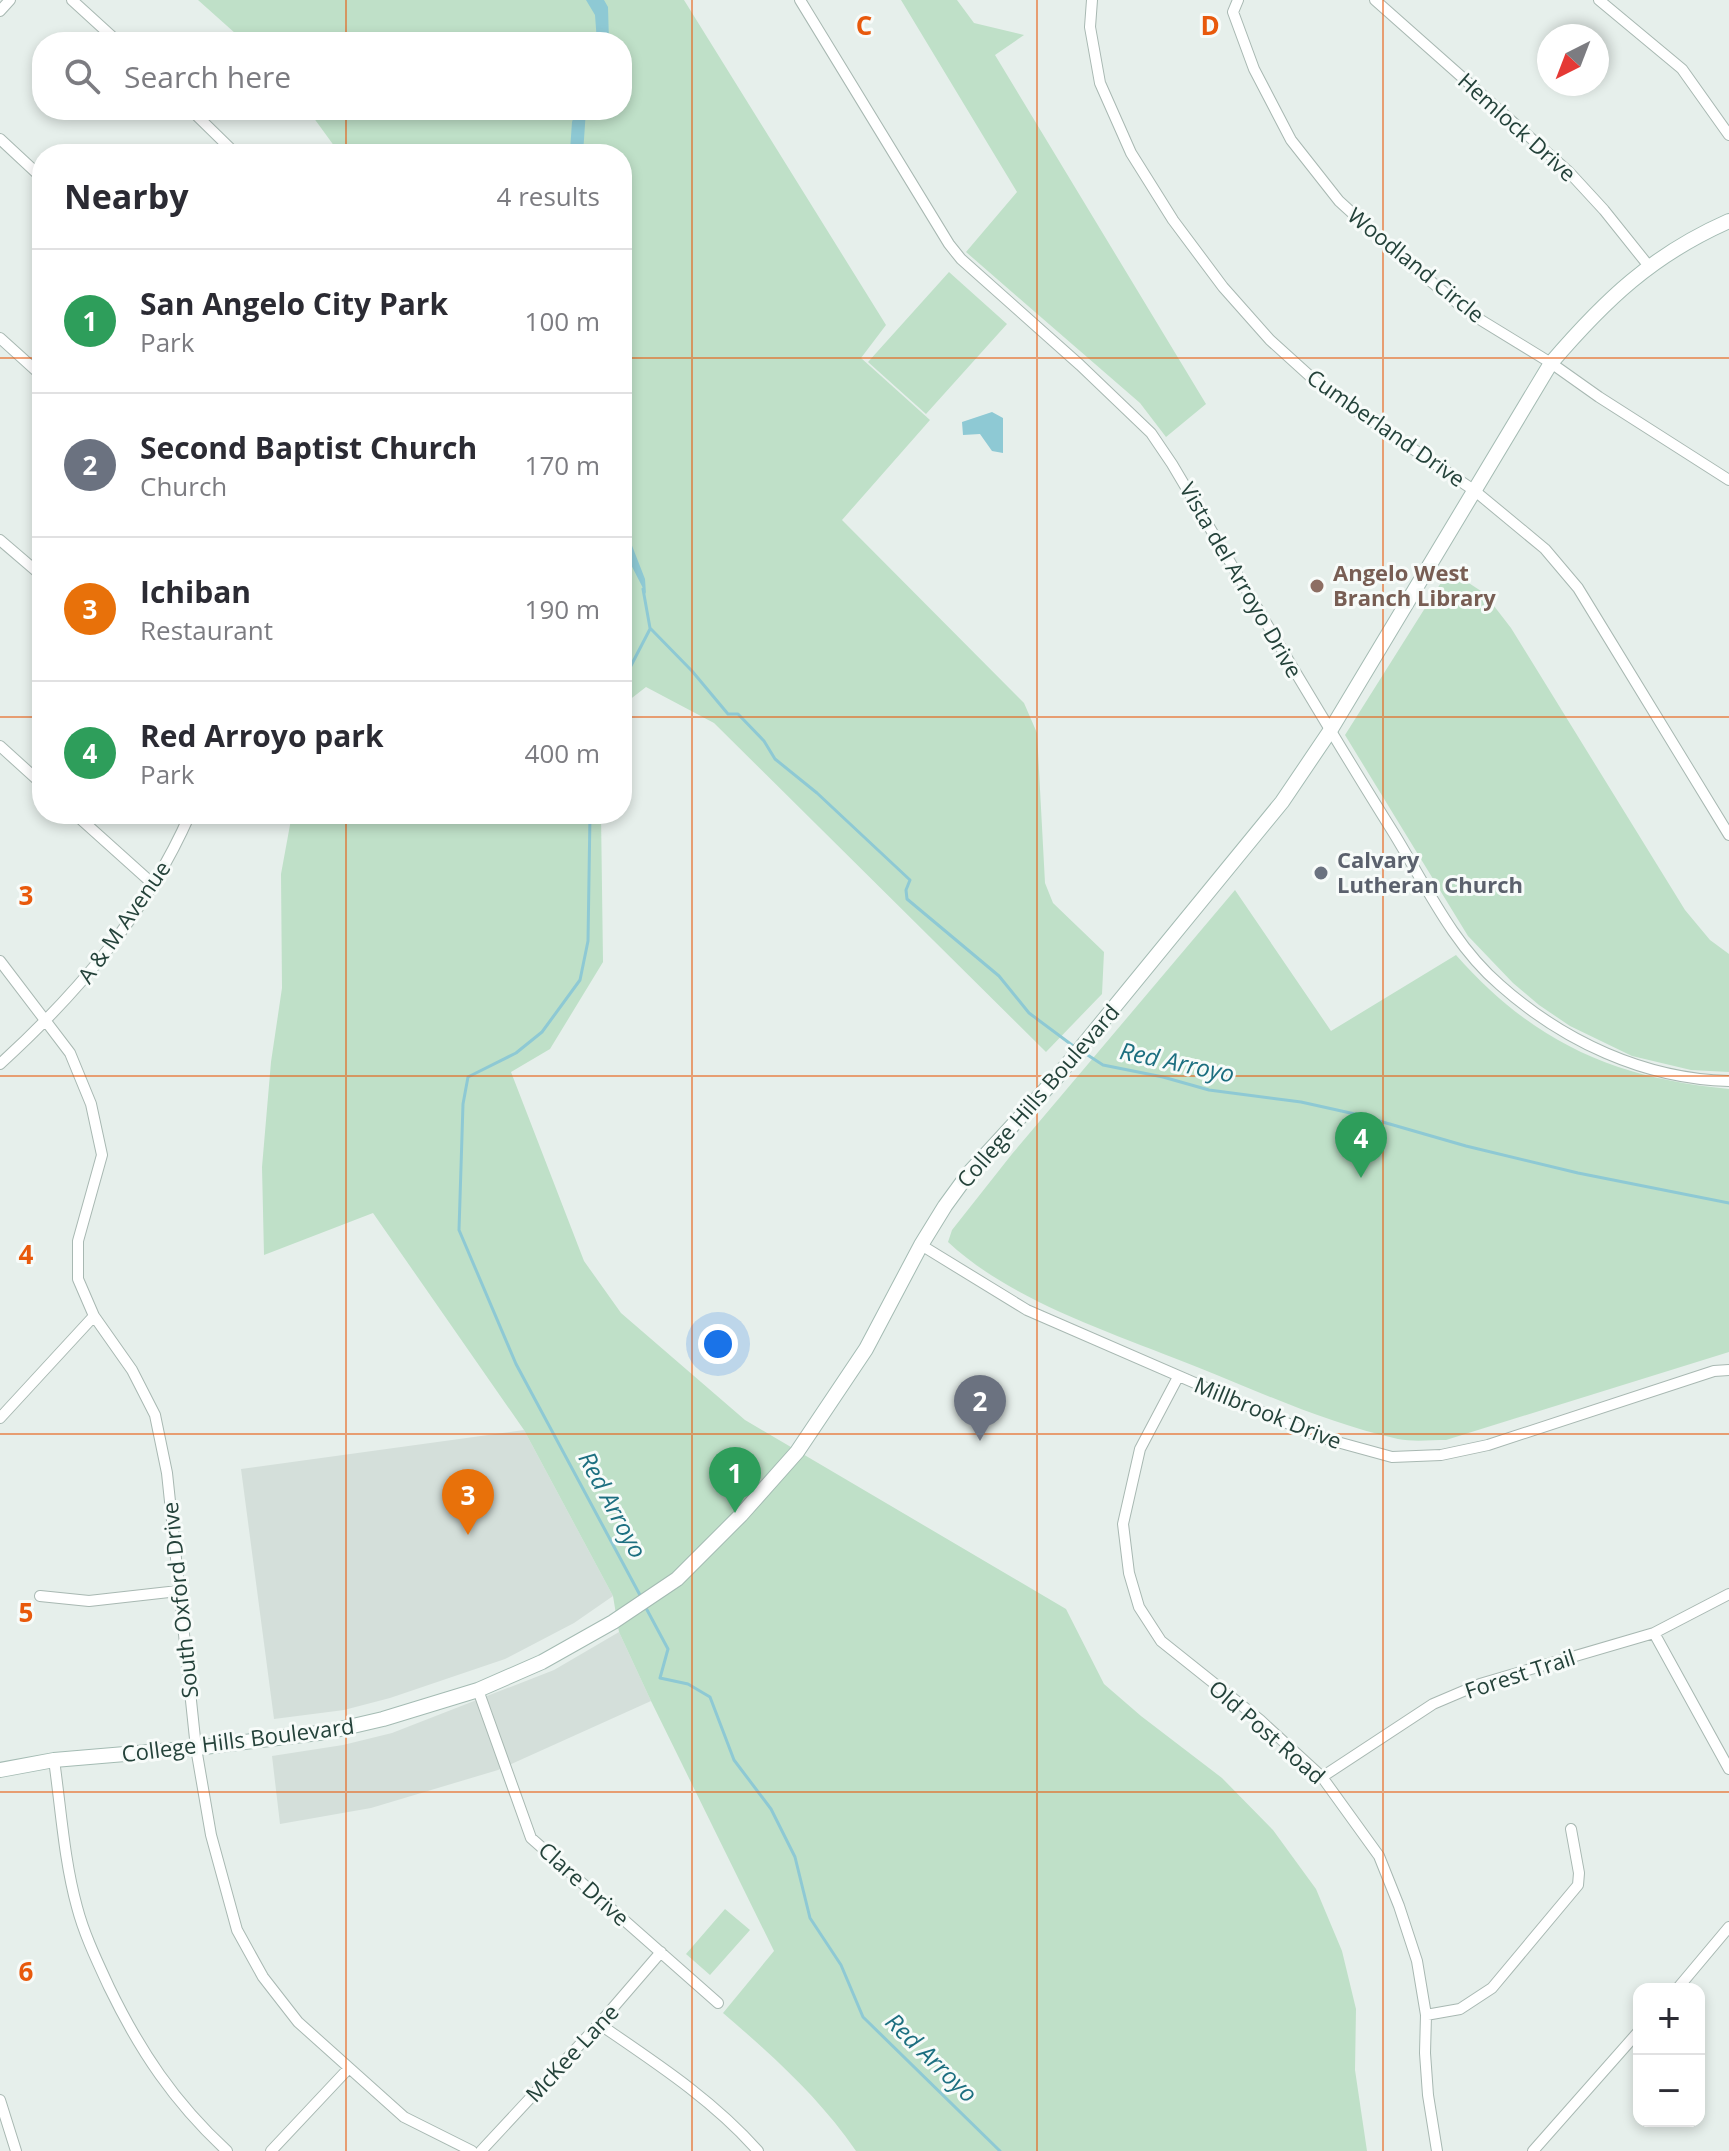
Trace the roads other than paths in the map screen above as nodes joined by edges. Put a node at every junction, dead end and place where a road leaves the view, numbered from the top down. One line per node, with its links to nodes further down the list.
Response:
1 (10, 0): 8 (street)
2 (72, 0): 9 (street)
3 (800, 0): 24 (street, Vista del Arroyo Drive)
4 (1092, 0): 21 (street, Cumberland Drive)
5 (1238, 0): 18 (street, Woodland Circle)
6 (1375, 0): 16 (street, Hemlock Drive)
7 (1599, 0): 11 (street)
8 (0, 11)
9 (107, 32)
10 (201, 120): 13 (street)
11 (1729, 135)
12 (0, 139): 14 (street)
13 (226, 144)
14 (32, 169)
15 (1729, 221): 16 (street, College Hills Boulevard)
16 (1648, 265): 18 (street, College Hills Boulevard)
17 (0, 338): 19 (street)
18 (1551, 363): 20 (street, Woodland Circle); 21 (street, College Hills Boulevard)
19 (32, 367)
20 (1729, 480)
21 (1475, 491): 24 (street, College Hills Boulevard); 29 (street, Cumberland Drive)
22 (0, 540): 23 (street)
23 (32, 567)
24 (1330, 731): 34 (street, Vista del Arroyo Drive); 35 (street, College Hills Boulevard)
25 (0, 746): 26 (street)
26 (32, 775)
27 (86, 824): 30 (street)
28 (185, 824): 30 (street, A & M Avenue)
29 (1729, 835)
30 (154, 885): 32 (street, A & M Avenue)
31 (0, 961): 32 (street, South Oxford Drive)
32 (46, 1022): 33 (street, A & M Avenue); 36 (street, South Oxford Drive)
33 (0, 1064)
34 (1729, 1081)
35 (921, 1245): 38 (street, Millbrook Drive); 44 (street, College Hills Boulevard)
36 (94, 1316): 39 (street); 40 (street, South Oxford Drive)
37 (1729, 1370): 38 (street, Millbrook Drive)
38 (1178, 1377): 49 (street, Old Post Road)
39 (0, 1418)
40 (178, 1591): 42 (street); 45 (street, South Oxford Drive)
41 (1729, 1594): 43 (street, Forest Trail)
42 (40, 1596)
43 (1654, 1633): 47 (street); 49 (street, Forest Trail)
44 (478, 1690): 45 (street, College Hills Boulevard); 52 (street, Clare Drive)
45 (196, 1748): 46 (street, College Hills Boulevard); 58 (street, South Oxford Drive)
46 (54, 1760): 48 (street, College Hills Boulevard); 61 (street)
47 (1729, 1769)
48 (0, 1770)
49 (1322, 1777): 55 (street, Old Post Road)
50 (1571, 1829): 55 (street)
51 (1729, 1927): 53 (street)
52 (661, 1952): 54 (street, Clare Drive); 56 (street, McKee Lane)
53 (1682, 1983)
54 (718, 2003)
55 (1426, 2015): 66 (street, Old Post Road)
56 (599, 2024): 64 (street, McKee Lane); 65 (street)
57 (1633, 2038): 67 (street)
58 (349, 2068): 62 (street); 63 (street, South Oxford Drive)
59 (0, 2100): 60 (street)
60 (16, 2151)
61 (227, 2151)
62 (271, 2151)
63 (472, 2151)
64 (481, 2151)
65 (758, 2151)
66 (1437, 2151)
67 (1533, 2151)

